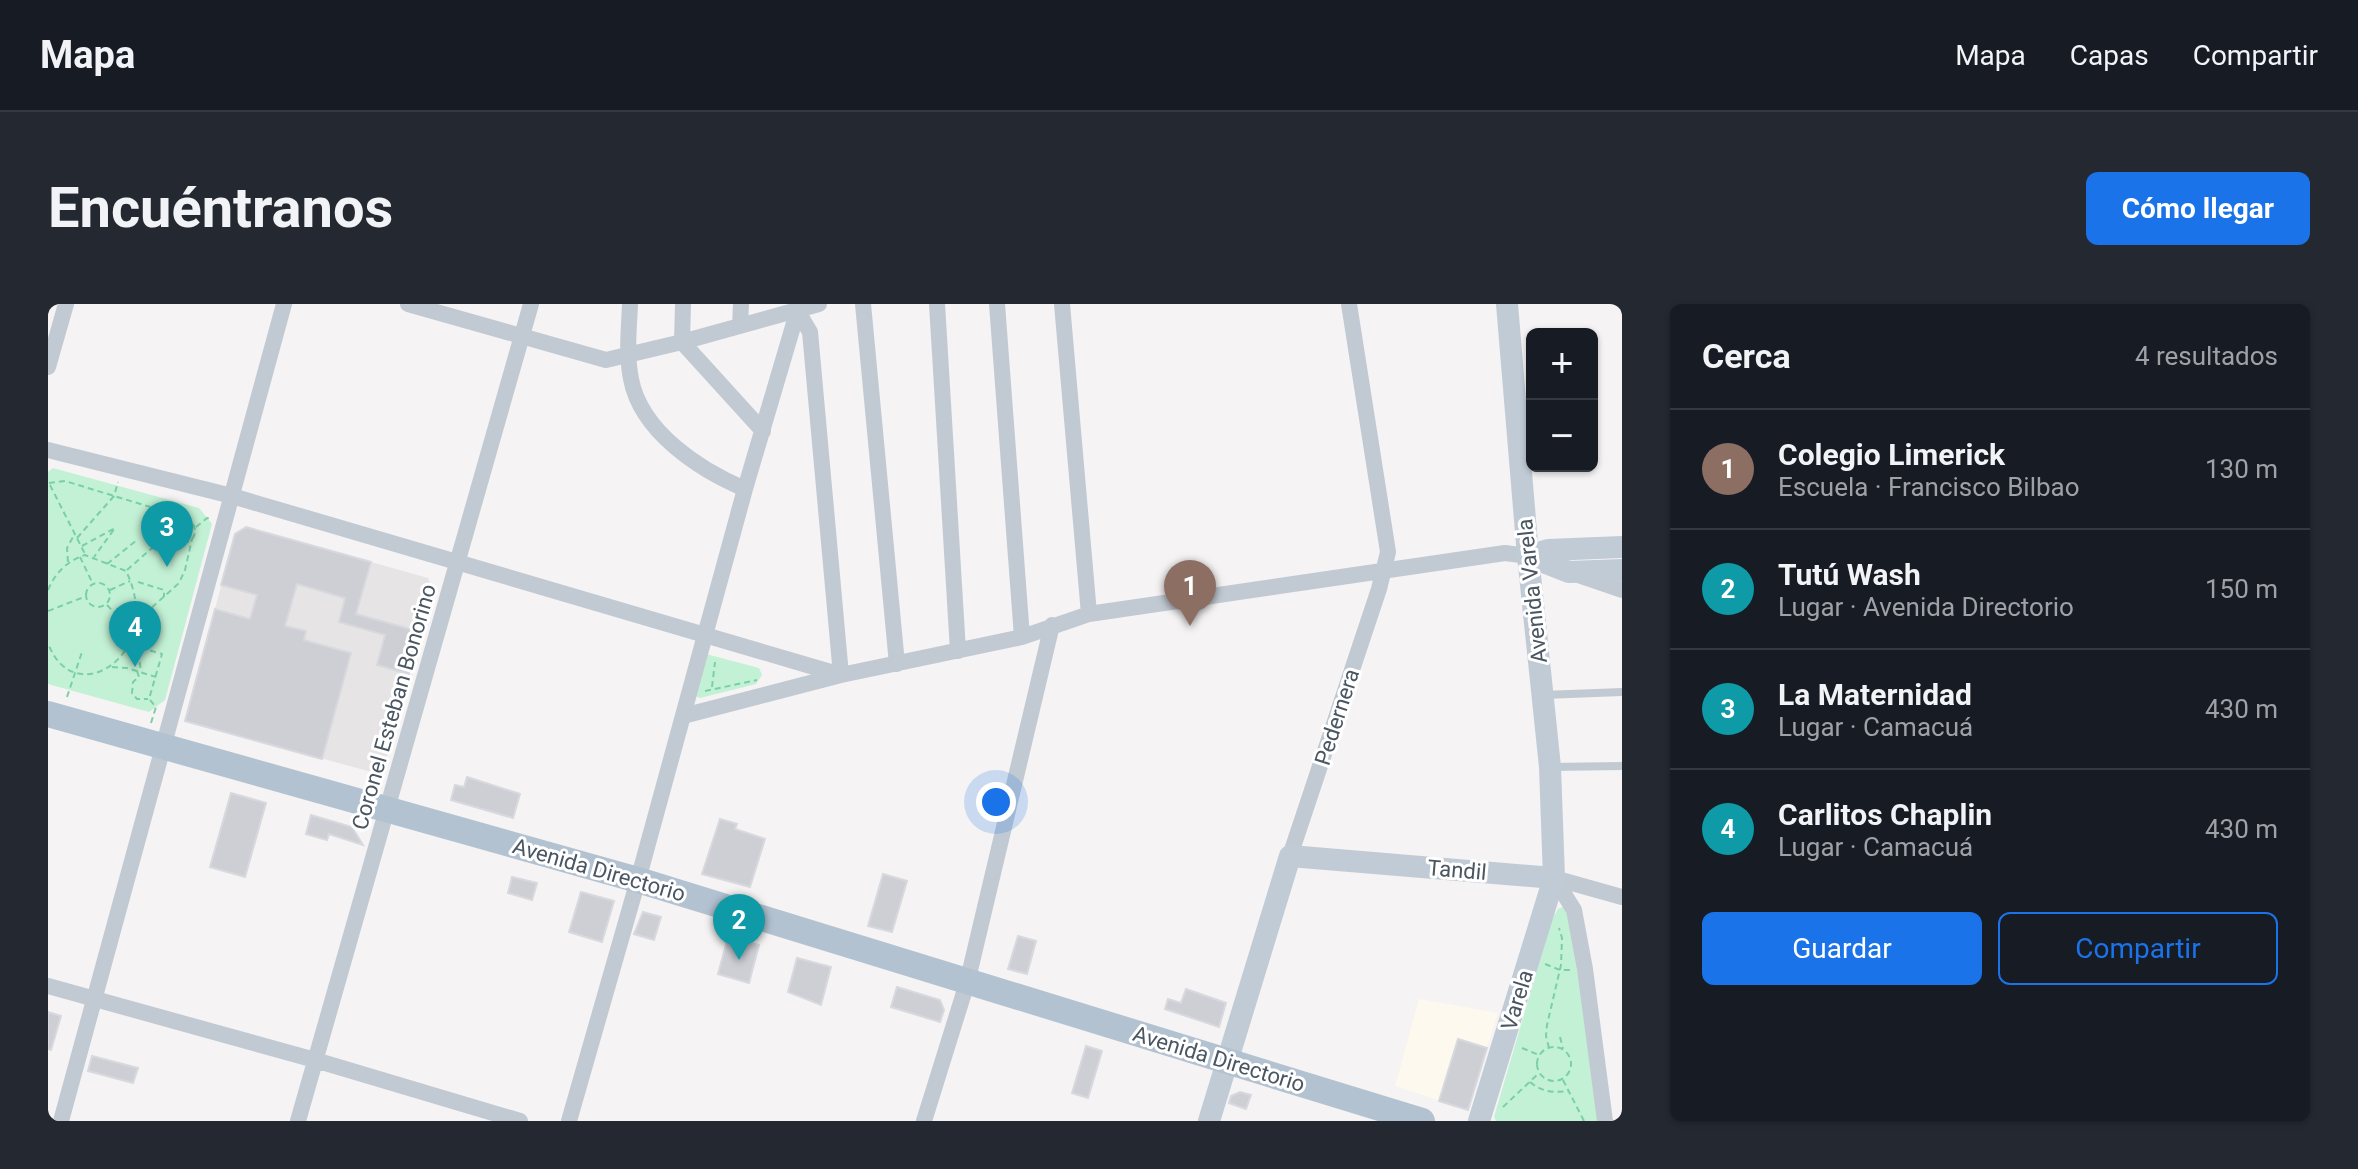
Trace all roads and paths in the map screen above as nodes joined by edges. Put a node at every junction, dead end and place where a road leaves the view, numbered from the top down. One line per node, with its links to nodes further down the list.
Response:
1 (66, 304): 20 (street)
2 (284, 304): 27 (street)
3 (408, 304): 17 (street)
4 (531, 304): 17 (street, Coronel Esteban Bonorino)
5 (630, 304): 19 (street)
6 (683, 304): 18 (street)
7 (741, 304): 16 (street)
8 (819, 304): 15 (street)
9 (863, 304): 68 (street)
10 (937, 304): 66 (street)
11 (997, 304): 63 (street)
12 (1062, 304): 58 (street)
13 (1349, 304): 44 (street, Pedernera)
14 (1507, 304): 38 (main road, Avenida Varela)
15 (798, 307): 16 (street); 21 (street); 72 (street)
16 (740, 326): 18 (street)
17 (522, 335): 19 (street); 41 (street, Coronel Esteban Bonorino)
18 (682, 342): 19 (street); 21 (street)
19 (628, 356): 25 (street)
20 (48, 367)
21 (763, 431): 25 (street)
22 (48, 450): 27 (street)
23 (48, 482): 26 (path); 32 (path)
24 (117, 486): 26 (path)
25 (745, 489): 62 (street)
26 (114, 496): 29 (path); 32 (path)
27 (232, 496): 41 (street); 81 (street)
28 (207, 518): 30 (path)
29 (173, 524): 30 (path); 31 (path)
30 (195, 528): 33 (path)
31 (171, 531): 33 (path); 46 (path)
32 (76, 536): 35 (path); 42 (path)
33 (192, 539): 55 (path)
34 (137, 540): 43 (path)
35 (81, 546): 37 (path); 40 (path)
36 (1622, 547): 38 (main road)
37 (85, 555): 39 (path); 40 (path)
38 (1528, 556): 44 (street); 47 (main road); 76 (main road, Avenida Varela)
39 (80, 557): 42 (path); 50 (path)
40 (93, 558): 43 (path)
41 (458, 560): 62 (street); 84 (street, Coronel Esteban Bonorino)
42 (68, 563): 51 (path)
43 (107, 564): 46 (path)
44 (1384, 570): 58 (street); 85 (street, Pedernera)
45 (1622, 570): 47 (main road)
46 (126, 571): 48 (path)
47 (1569, 572): 52 (street)
48 (131, 581): 53 (path); 59 (path)
49 (138, 582): 55 (path)
50 (93, 583): 53 (path); 54 (path)
51 (48, 590)
52 (1622, 590)
53 (109, 591): 56 (path)
54 (86, 596): 56 (path); 57 (path)
55 (164, 598): 59 (path)
56 (106, 604): 61 (path)
57 (48, 611)
58 (1089, 614): 60 (street)
59 (135, 624): 61 (path)
60 (1052, 625): 63 (street); 90 (street)
61 (134, 633): 65 (path)
62 (704, 634): 72 (street); 80 (street)
63 (1022, 637): 66 (street)
64 (48, 643): 70 (path)
65 (130, 644): 69 (path); 71 (path); 73 (path)
66 (958, 651): 68 (street)
67 (82, 652): 70 (path)
68 (897, 664): 72 (street)
69 (110, 667): 70 (path); 71 (path)
70 (75, 672): 74 (path)
71 (139, 672): 73 (path); 77 (path)
72 (841, 675): 80 (street)
73 (156, 677): 77 (path)
74 (70, 690)
75 (1622, 692): 76 (lane)
76 (1542, 695): 83 (main road, Avenida Varela)
77 (149, 699): 78 (path)
78 (156, 707)
79 (48, 714): 81 (main road, Avenida Directorio)
80 (683, 716): 87 (street)
81 (164, 746): 84 (main road, Avenida Directorio); 92 (street)
82 (1622, 766): 83 (lane)
83 (1550, 767): 86 (main road, Avenida Varela)
84 (388, 809): 87 (main road, Avenida Directorio); 100 (street, Coronel Esteban Bonorino)
85 (1290, 856): 86 (main road, Tandil); 101 (main road, Pedernera)
86 (1554, 878): 88 (street, Tandil); 89 (main road, Varela); 116 (street)
87 (638, 880): 90 (main road, Avenida Directorio); 110 (street)
88 (1622, 897)
89 (1546, 906): 94 (main road, Varela); 95 (path)
90 (967, 983): 101 (main road, Avenida Directorio); 111 (street)
91 (48, 986): 92 (street)
92 (95, 999): 100 (street); 107 (street)
93 (1560, 1037): 96 (path)
94 (1504, 1041): 98 (path); 114 (main road, Varela)
95 (1549, 1048): 96 (path); 98 (path)
96 (1564, 1050): 99 (path)
97 (1577, 1055): 99 (path)
98 (1540, 1056): 102 (path)
99 (1569, 1056): 103 (path)
100 (315, 1060): 108 (street, Coronel Esteban Bonorino); 109 (street)
101 (1228, 1062): 112 (main road, Pedernera); 113 (main road, Avenida Directorio)
102 (1540, 1072): 103 (path); 104 (path)
103 (1562, 1079): 105 (path)
104 (1528, 1081): 105 (path); 106 (path)
105 (1570, 1091): 115 (path)
106 (1500, 1111)
107 (61, 1121)
108 (298, 1121)
109 (520, 1121)
110 (569, 1121)
111 (924, 1121)
112 (1209, 1121)
113 (1422, 1121)
114 (1479, 1121)
115 (1584, 1121)
116 (1605, 1121)

